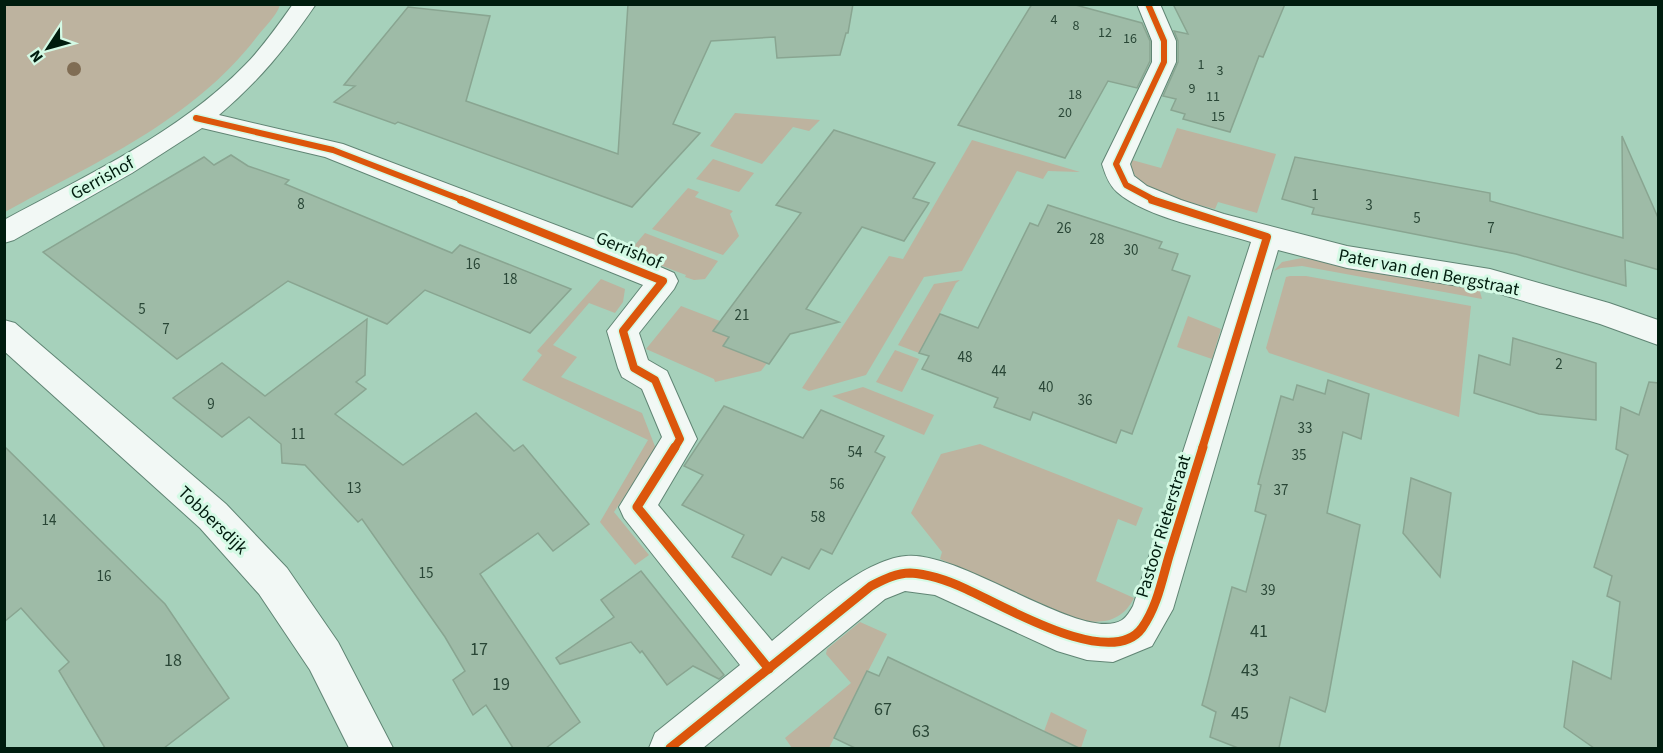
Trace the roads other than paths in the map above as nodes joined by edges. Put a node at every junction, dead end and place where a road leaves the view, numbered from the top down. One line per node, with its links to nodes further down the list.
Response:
1 (305, 4): 3 (street, Gerrishof)
2 (1148, 4): 5 (street)
3 (196, 118): 4 (street, Gerrishof); 8 (street, Gerrishof)
4 (4, 233)
5 (1267, 237): 7 (street, Pater van den Bergstraat); 8 (street, Pastoor Rieterstraat)
6 (4, 332): 9 (street, Tobbersdijk)
7 (1659, 333)
8 (769, 669): 10 (street, Pastoor Rieterstraat)
9 (372, 748)
10 (670, 748)

